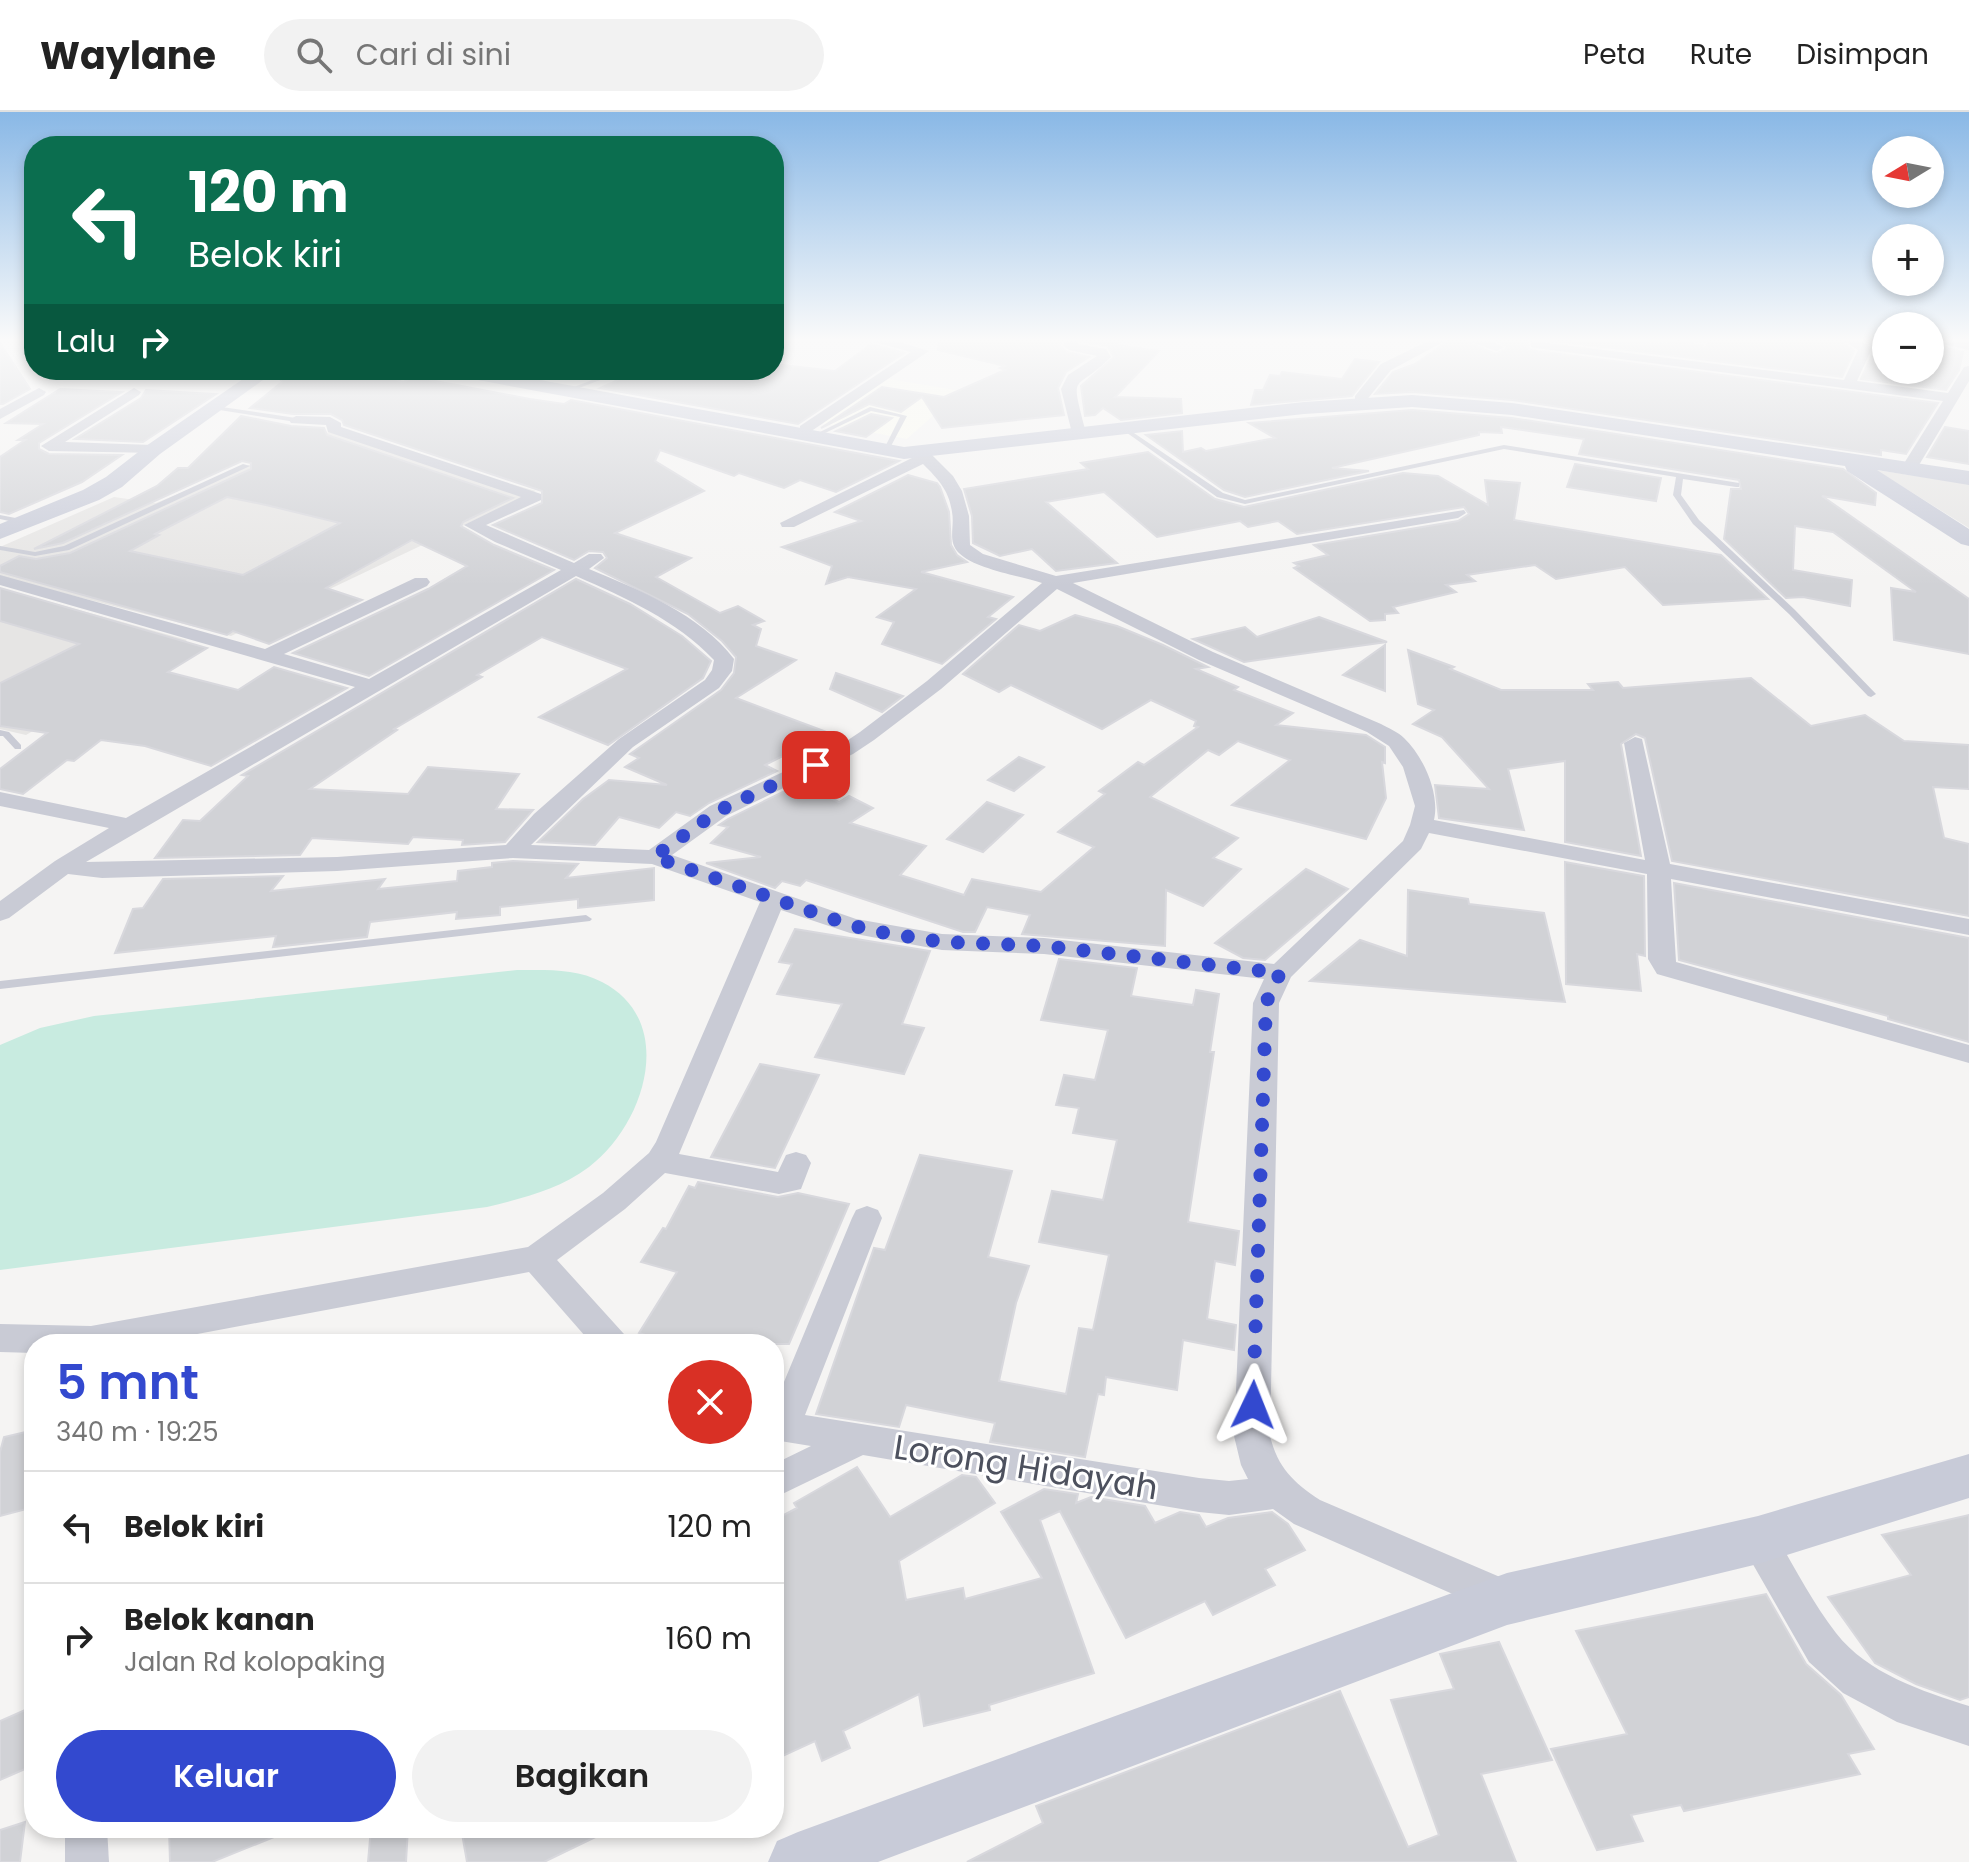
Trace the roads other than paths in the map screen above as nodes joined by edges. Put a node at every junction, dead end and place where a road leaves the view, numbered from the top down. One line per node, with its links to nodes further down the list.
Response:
1 (86, 423): 19 (street)
2 (193, 423): 19 (main road)
3 (333, 423): 35 (street)
4 (761, 423): 17 (main road)
5 (766, 423): 17 (main road)
6 (827, 423): 17 (street)
7 (837, 423): 17 (lane)
8 (900, 423): 18 (lane)
9 (1076, 423): 16 (street)
10 (1160, 423): 15 (main road)
11 (1165, 423): 15 (main road)
12 (1602, 423): 21 (main road)
13 (1627, 423): 22 (main road)
14 (1938, 423): 22 (street)
15 (1123, 427): 16 (main road); 20 (main road); 25 (lane)
16 (1078, 429): 18 (main road)
17 (815, 432): 18 (main road)
18 (886, 448): 20 (main road)
19 (153, 450): 29 (main road)
20 (923, 455): 30 (street); 37 (street)
21 (1843, 459): 24 (main road); 32 (main road)
22 (1911, 465): 24 (main road)
23 (246, 466): 33 (lane)
24 (1969, 475)
25 (1680, 476): 26 (lane); 41 (lane)
26 (1736, 485)
27 (1458, 513): 37 (street)
28 (0, 517): 29 (lane)
29 (23, 522): 31 (main road)
30 (788, 523)
31 (0, 532)
32 (1969, 539)
33 (0, 548)
34 (595, 558): 35 (street)
35 (572, 571): 40 (street); 48 (street)
36 (0, 580): 39 (street)
37 (1055, 581): 47 (street); 49 (street)
38 (421, 582): 39 (street)
39 (267, 655): 40 (street)
40 (371, 686): 46 (street)
41 (1871, 694)
42 (0, 733): 44 (lane)
43 (1635, 743): 51 (street)
44 (18, 747)
45 (0, 799): 46 (street)
46 (129, 825): 50 (street)
47 (1421, 825): 51 (street); 56 (street)
48 (513, 851): 49 (street); 50 (street)
49 (654, 857): 52 (street)
50 (63, 866): 53 (street)
51 (1659, 870): 55 (street); 58 (street)
52 (773, 899): 56 (street); 59 (street)
53 (6, 903)
54 (586, 919): 57 (lane)
55 (1969, 927)
56 (1280, 973): 72 (street)
57 (0, 985)
58 (1969, 1054)
59 (659, 1161): 60 (street); 62 (street)
60 (796, 1163)
61 (867, 1218): 67 (street)
62 (536, 1258): 63 (street); 64 (street)
63 (133, 1334)
64 (603, 1334)
65 (0, 1338): 66 (street)
66 (24, 1339)
67 (784, 1412)
68 (784, 1427): 69 (street, Lorong Hidayah)
69 (859, 1440): 71 (street); 72 (street, Lorong Hidayah)
70 (1969, 1476): 73 (main road)
71 (784, 1477)
72 (1278, 1492): 74 (street)
73 (1758, 1540): 74 (main road); 75 (street)
74 (1507, 1599): 78 (main road)
75 (1969, 1726)
76 (86, 1838): 77 (street)
77 (87, 1862)
78 (798, 1862)

